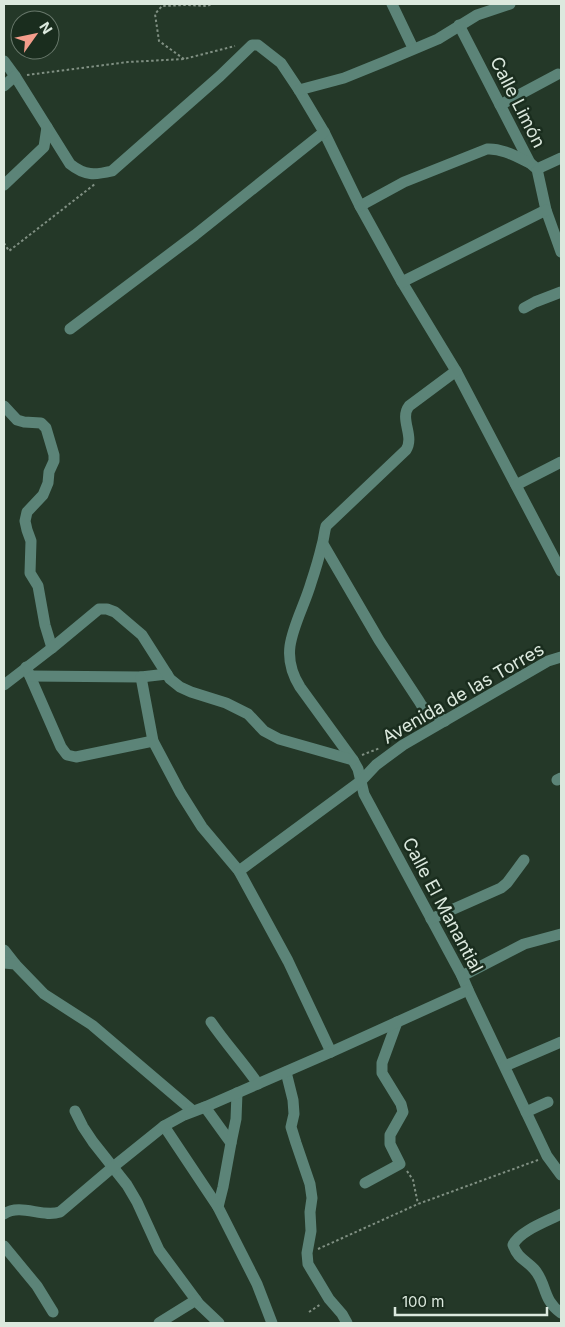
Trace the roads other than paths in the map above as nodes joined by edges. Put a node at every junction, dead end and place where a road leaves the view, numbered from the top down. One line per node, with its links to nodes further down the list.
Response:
1 (392, 4): 4 (street)
2 (510, 4): 3 (street)
3 (459, 25): 4 (street); 10 (street, Calle Limón)
4 (413, 48): 9 (street)
5 (4, 61): 7 (street)
6 (558, 74): 10 (street)
7 (15, 76): 8 (street); 11 (street)
8 (4, 86)
9 (299, 90): 12 (street); 14 (street)
10 (500, 105): 16 (street, Calle Limón)
11 (47, 127): 13 (street); 14 (street)
12 (324, 132): 18 (street); 24 (street)
13 (44, 147): 14 (street); 17 (street)
14 (63, 155)
15 (561, 158): 16 (street)
16 (533, 166): 18 (street); 19 (street, Calle Limón)
17 (4, 185)
18 (360, 206): 21 (street)
19 (546, 210): 20 (street, Calle Limón); 21 (street)
20 (561, 249)
21 (402, 282): 25 (street)
22 (561, 292): 23 (street)
23 (524, 308)
24 (70, 329)
25 (456, 371): 28 (street); 29 (street)
26 (4, 406): 31 (street)
27 (561, 462): 28 (street)
28 (516, 485): 30 (street)
29 (323, 544): 37 (street); 39 (street, Calle El Manantial)
30 (561, 571)
31 (52, 648): 33 (street); 34 (street)
32 (561, 657): 37 (street, Avenida de las Torres)
33 (28, 671): 35 (street); 36 (street); 38 (street)
34 (167, 674): 35 (street); 39 (street)
35 (141, 677): 38 (street)
36 (4, 685)
37 (445, 721): 40 (street, Avenida de las Torres)
38 (153, 741): 42 (street)
39 (353, 760): 40 (street, Calle El Manantial)
40 (361, 781): 42 (street, Avenida de las Torres); 43 (street, Calle El Manantial)
41 (524, 860): 43 (street)
42 (240, 871): 52 (street)
43 (431, 919): 47 (street, Calle El Manantial)
44 (561, 934): 47 (street)
45 (4, 950): 46 (street)
46 (9, 963): 60 (street)
47 (462, 976): 48 (street, Calle El Manantial)
48 (468, 990): 50 (street); 53 (street, Calle El Manantial)
49 (211, 1022): 55 (street)
50 (397, 1022): 52 (street); 66 (street)
51 (561, 1042): 53 (street)
52 (331, 1052): 54 (street)
53 (505, 1066): 61 (street, Calle El Manantial)
54 (286, 1072): 55 (street); 77 (street)
55 (258, 1084): 56 (street)
56 (237, 1093): 58 (street); 63 (street)
57 (548, 1102): 61 (street)
58 (205, 1107): 60 (street); 63 (street)
59 (76, 1111): 64 (street)
60 (194, 1111): 62 (street)
61 (526, 1112): 65 (street, Calle El Manantial)
62 (164, 1126): 64 (street); 67 (street)
63 (230, 1143): 67 (street)
64 (113, 1167): 68 (street); 71 (street)
65 (561, 1174)
66 (365, 1183)
67 (218, 1207): 76 (street)
68 (4, 1214)
69 (561, 1214): 73 (street)
70 (4, 1246): 72 (street)
71 (196, 1300): 74 (street); 75 (street)
72 (54, 1312)
73 (561, 1313)
74 (160, 1323)
75 (219, 1323)
76 (272, 1323)
77 (347, 1323)

